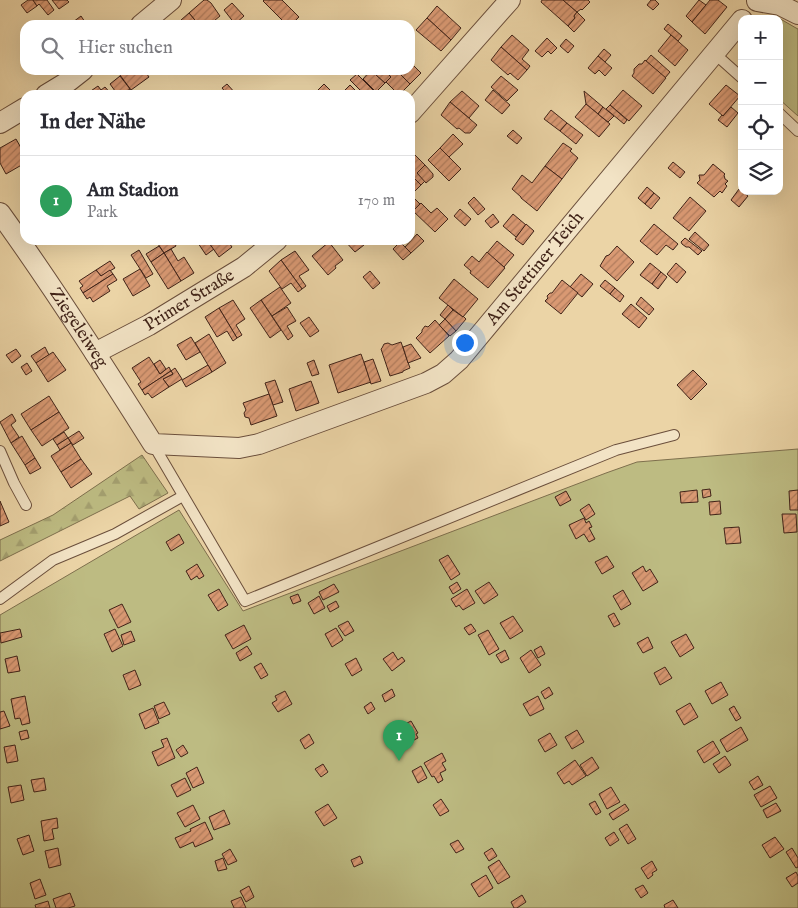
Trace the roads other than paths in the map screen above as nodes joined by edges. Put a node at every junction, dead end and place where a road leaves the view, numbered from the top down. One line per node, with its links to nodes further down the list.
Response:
1 (171, 0): 6 (street)
2 (510, 0): 12 (street)
3 (757, 0): 4 (street); 5 (street, Am Stettiner Teich)
4 (798, 14)
5 (745, 15)
6 (147, 20)
7 (738, 24): 8 (street, Am Stettiner Teich)
8 (714, 53): 9 (lane); 23 (street, Am Stettiner Teich)
9 (738, 74)
10 (77, 75): 11 (street)
11 (54, 90)
12 (415, 107)
13 (20, 111): 15 (street)
14 (783, 117): 16 (lane)
15 (0, 123)
16 (798, 131)
17 (0, 213): 18 (street, Ziegeleiweg)
18 (20, 240)
19 (23, 245): 21 (street, Ziegeleiweg)
20 (271, 245): 21 (street, Primer Straße)
21 (95, 353): 23 (street, Ziegeleiweg)
22 (674, 435): 25 (lane)
23 (153, 444): 25 (lane)
24 (0, 451): 26 (lane)
25 (183, 496): 27 (lane)
26 (26, 505)
27 (0, 599)

